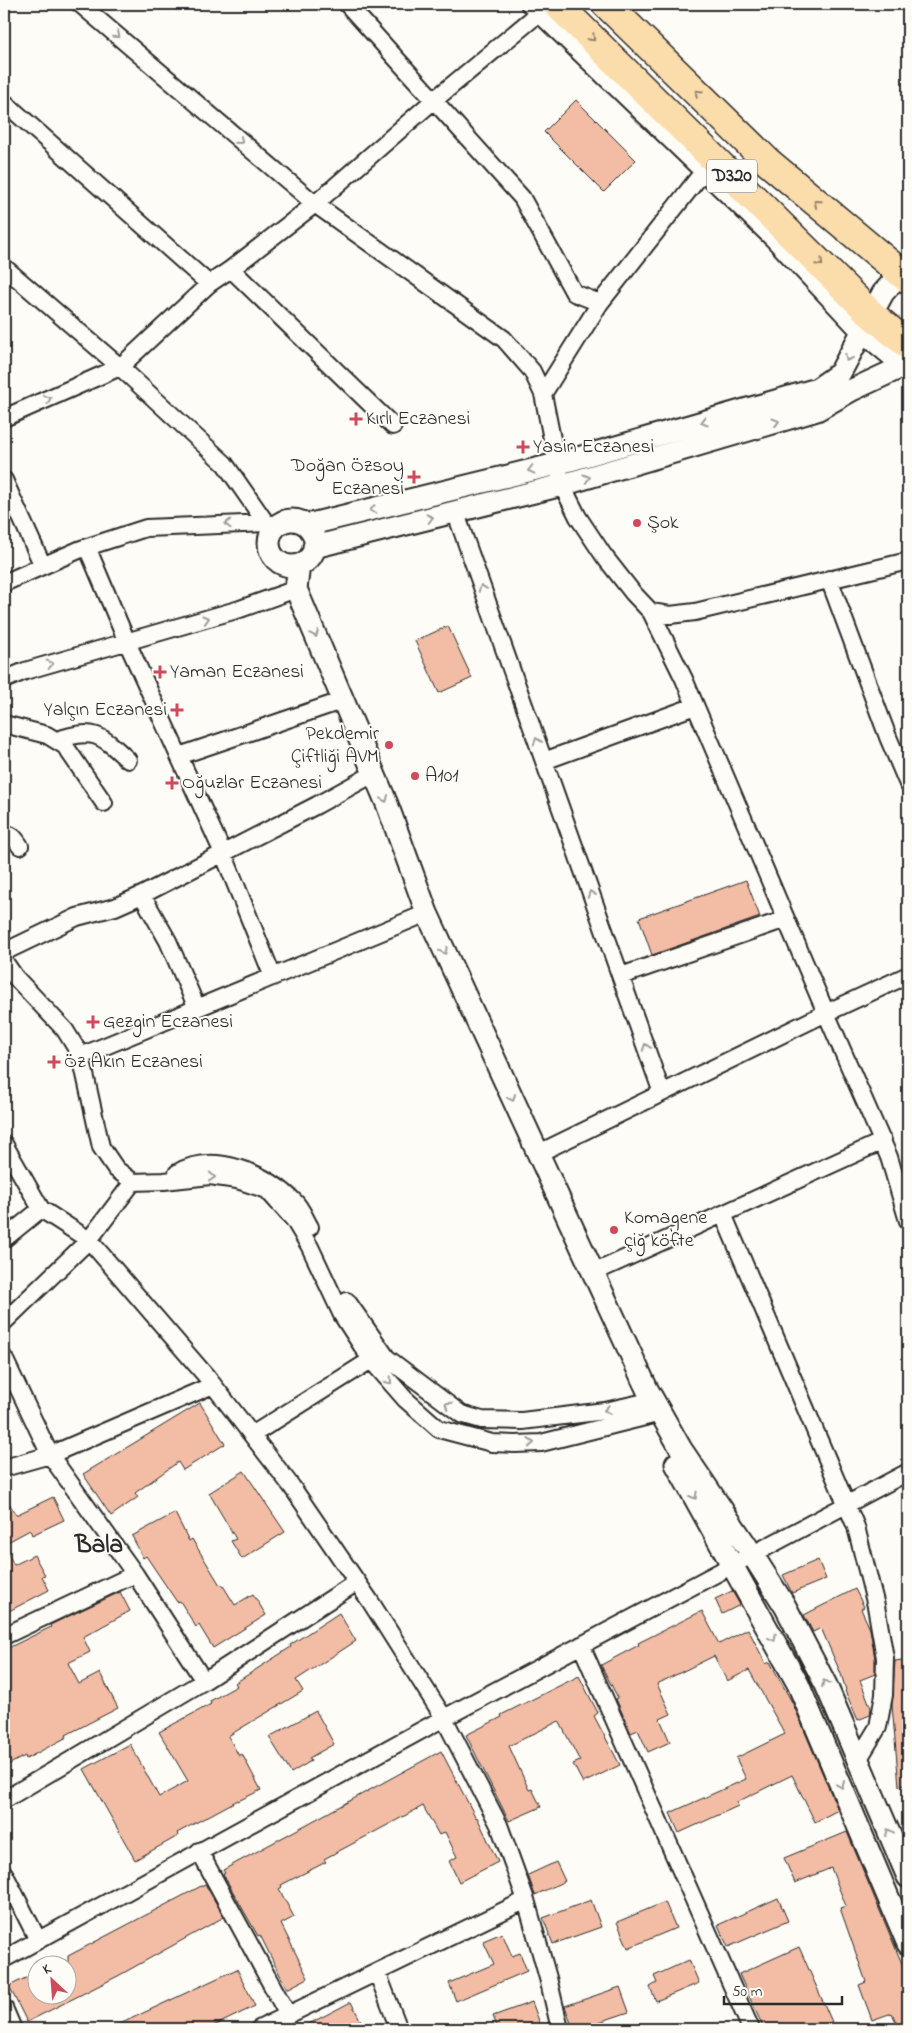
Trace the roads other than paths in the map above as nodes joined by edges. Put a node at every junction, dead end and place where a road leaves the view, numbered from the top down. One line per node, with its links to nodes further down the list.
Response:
1 (80, 4): 8 (street, one-way to 8)
2 (347, 4): 5 (street)
3 (606, 4): 11 (highway, D320, one-way to 3)
4 (544, 6): 5 (street); 7 (street); 14 (highway, D320, one-way to 14)
5 (433, 101): 8 (street); 13 (street)
6 (4, 102): 12 (street)
7 (703, 172): 13 (street); 14 (street)
8 (315, 204): 10 (street); 17 (street)
9 (4, 267): 16 (street)
10 (231, 269): 12 (street); 19 (street)
11 (905, 276): 14 (street)
12 (209, 284): 16 (street)
13 (600, 303): 17 (street)
14 (866, 323): 15 (highway, D320); 20 (street, one-way to 20)
15 (907, 362): 22 (street, one-way to 15)
16 (120, 367): 18 (street, one-way to 16); 24 (street)
17 (544, 394): 20 (street)
18 (4, 418)
19 (393, 426)
20 (556, 464): 22 (street); 25 (street, one-way to 25)
21 (4, 480): 30 (street)
22 (562, 485): 23 (street); 34 (street)
23 (455, 511): 27 (street, one-way to 23); 43 (street, one-way to 23)
24 (271, 524): 25 (street); 26 (street, one-way to 26); 29 (street)
25 (307, 526): 27 (street)
26 (87, 547): 30 (street); 35 (street)
27 (314, 547): 29 (street)
28 (908, 561): 31 (street)
29 (299, 565): 33 (street)
30 (43, 566): 32 (street)
31 (829, 579): 34 (street); 45 (street)
32 (4, 584)
33 (296, 589): 35 (street, one-way to 33); 37 (street, one-way to 37)
34 (651, 612): 38 (street)
35 (127, 642): 36 (street, one-way to 35); 41 (street)
36 (4, 680)
37 (344, 700): 41 (street); 44 (street)
38 (695, 706): 43 (street); 52 (street)
39 (4, 724): 40 (street)
40 (57, 740): 42 (street); 46 (street)
41 (179, 756): 49 (street)
42 (128, 760)
43 (544, 760): 56 (street, one-way to 43)
44 (375, 773): 49 (street); 51 (street, one-way to 51)
45 (908, 784)
46 (104, 803)
47 (4, 836): 48 (street)
48 (20, 846)
49 (223, 853): 50 (street); 58 (street)
50 (142, 895): 53 (street); 59 (street)
51 (427, 913): 58 (street); 65 (street, one-way to 65)
52 (786, 919): 56 (street); 60 (street)
53 (4, 952)
54 (4, 961): 57 (street)
55 (908, 975): 60 (street)
56 (621, 976): 62 (street, one-way to 56)
57 (10, 977): 61 (street)
58 (273, 977): 59 (street)
59 (197, 1008): 61 (street)
60 (826, 1013): 62 (street); 63 (street)
61 (81, 1056): 68 (street)
62 (662, 1093): 65 (street)
63 (883, 1141): 70 (street); 71 (street)
64 (4, 1144): 66 (street)
65 (537, 1154): 74 (street)
66 (10, 1169): 69 (street)
67 (164, 1181): 68 (street); 77 (street, one-way to 77); 79 (street, one-way to 67)
68 (133, 1182): 73 (street)
69 (41, 1209): 72 (street); 73 (street)
70 (723, 1214): 74 (street); 84 (street)
71 (908, 1221)
72 (4, 1239)
73 (89, 1240): 75 (street); 78 (street)
74 (593, 1273): 79 (street)
75 (4, 1322)
76 (4, 1358): 81 (street)
77 (371, 1360): 79 (street, one-way to 79); 80 (street)
78 (213, 1385): 80 (street); 81 (street)
79 (652, 1405): 85 (street); 86 (street, one-way to 86)
80 (252, 1435): 88 (street)
81 (50, 1455): 82 (street); 87 (street)
82 (4, 1468)
83 (908, 1472): 84 (street)
84 (845, 1505): 85 (street); 93 (street)
85 (752, 1554): 86 (street); 93 (street, one-way to 85)
86 (733, 1565): 90 (street); 100 (street, one-way to 100)
87 (135, 1574): 89 (street); 91 (street)
88 (357, 1582): 91 (street); 92 (street)
89 (4, 1636)
90 (582, 1645): 92 (street); 109 (street)
91 (204, 1681): 94 (street)
92 (444, 1718): 95 (street); 98 (street)
93 (858, 1760): 97 (street, one-way to 93)
94 (4, 1800)
95 (199, 1851): 99 (street); 104 (street)
96 (4, 1873): 99 (street)
97 (908, 1877)
98 (526, 1900): 102 (street); 108 (street)
99 (38, 1940): 101 (street)
100 (908, 1944)
101 (4, 1959)
102 (377, 1972): 104 (street); 107 (street)
103 (4, 2008): 105 (street)
104 (288, 2015): 106 (street)
105 (13, 2029)
106 (259, 2029)
107 (399, 2029)
108 (560, 2029)
109 (751, 2029)

